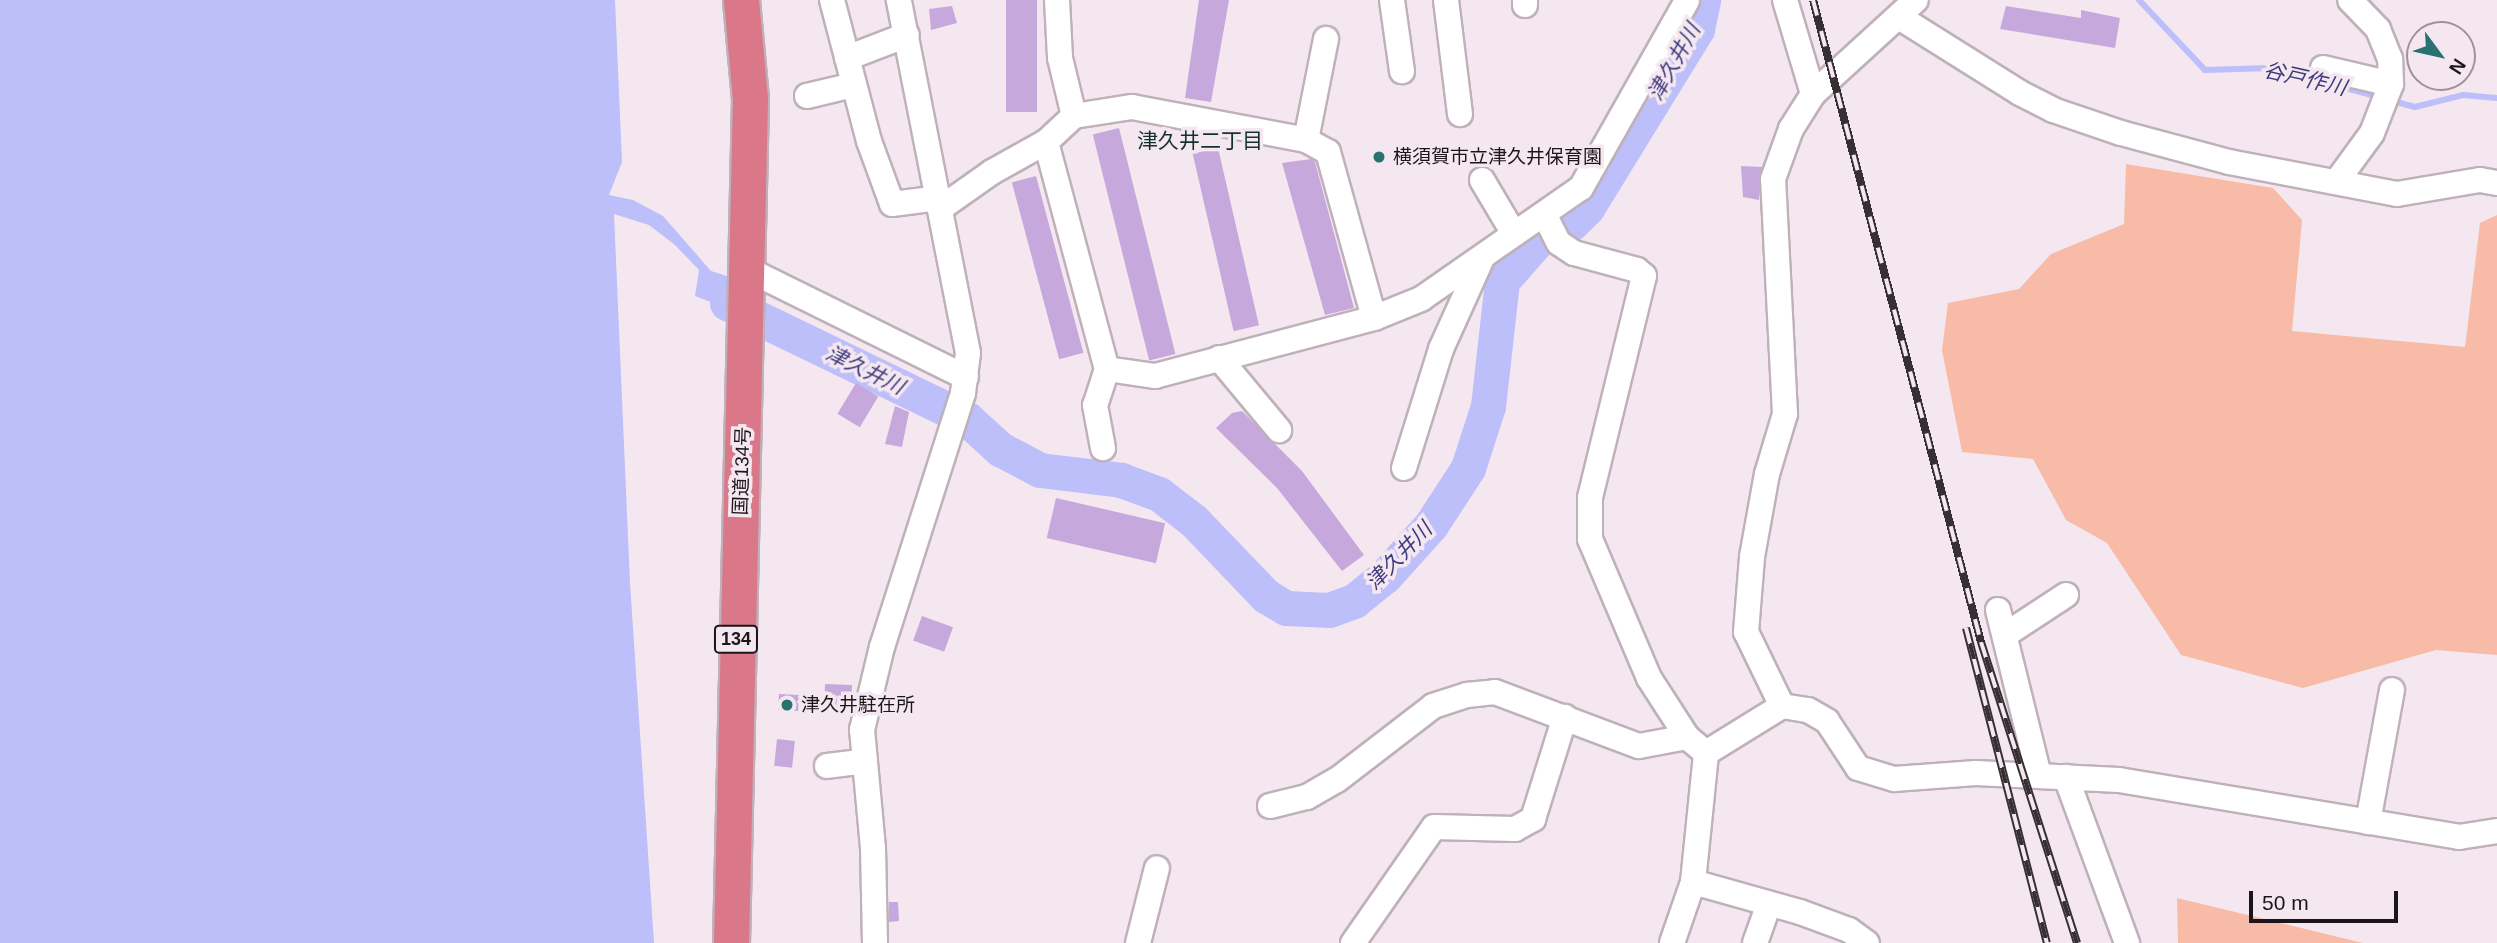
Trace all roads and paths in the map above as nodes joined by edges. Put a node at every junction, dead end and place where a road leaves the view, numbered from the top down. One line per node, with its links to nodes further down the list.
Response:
1 (741, 0): 32 (highway, 国道134号 / 134)
2 (832, 0): 14 (street)
3 (899, 0): 12 (street)
4 (1057, 0): 22 (street)
5 (1398, 0): 16 (street)
6 (1446, 0): 21 (street)
7 (1687, 0): 8 (street); 29 (street)
8 (1693, 0)
9 (1785, 0): 19 (street)
10 (2350, 0): 18 (street)
11 (1908, 9): 19 (street); 27 (street)
12 (907, 35): 14 (street); 28 (street)
13 (1326, 39): 23 (street)
14 (847, 58): 17 (street)
15 (2323, 68): 18 (street)
16 (1402, 71)
17 (853, 85): 20 (street); 28 (street)
18 (2391, 85): 27 (street)
19 (1813, 94): 44 (street)
20 (807, 96)
21 (1460, 114)
22 (1074, 116): 23 (street); 24 (street)
23 (1306, 140): 33 (street)
24 (1046, 142): 28 (street); 35 (street)
25 (2491, 176): 27 (street)
26 (1482, 180): 30 (street)
27 (2337, 181)
28 (940, 203): 36 (street)
29 (1550, 227): 30 (street); 46 (street)
30 (1514, 234): 31 (street)
31 (1482, 258): 33 (street); 39 (street)
32 (747, 269): 36 (street); 58 (highway, 国道134号 / 134)
33 (1374, 317): 34 (street)
34 (1219, 358): 35 (street); 37 (street)
35 (1107, 369): 38 (street)
36 (965, 385): 47 (street)
37 (1279, 430)
38 (1103, 448)
39 (1404, 468)
40 (2066, 595): 42 (street)
41 (1998, 610): 42 (street)
42 (2005, 635): 49 (street)
43 (2392, 690): 52 (street)
44 (1782, 706): 46 (street); 49 (street)
45 (1565, 717): 46 (street); 51 (street); 61 (street)
46 (1697, 745): 55 (street)
47 (865, 761): 48 (street); 59 (street)
48 (827, 766)
49 (2039, 775): 50 (street)
50 (2066, 777): 52 (street); 64 (street)
51 (1270, 806)
52 (2368, 822): 53 (street)
53 (2497, 831)
54 (1157, 868): 60 (street)
55 (1693, 882): 56 (street); 62 (street)
56 (1769, 904): 57 (street); 63 (street)
57 (1865, 942)
58 (731, 943)
59 (875, 943)
60 (1138, 943)
61 (1353, 943)
62 (1672, 943)
63 (1755, 943)
64 (2127, 943)

